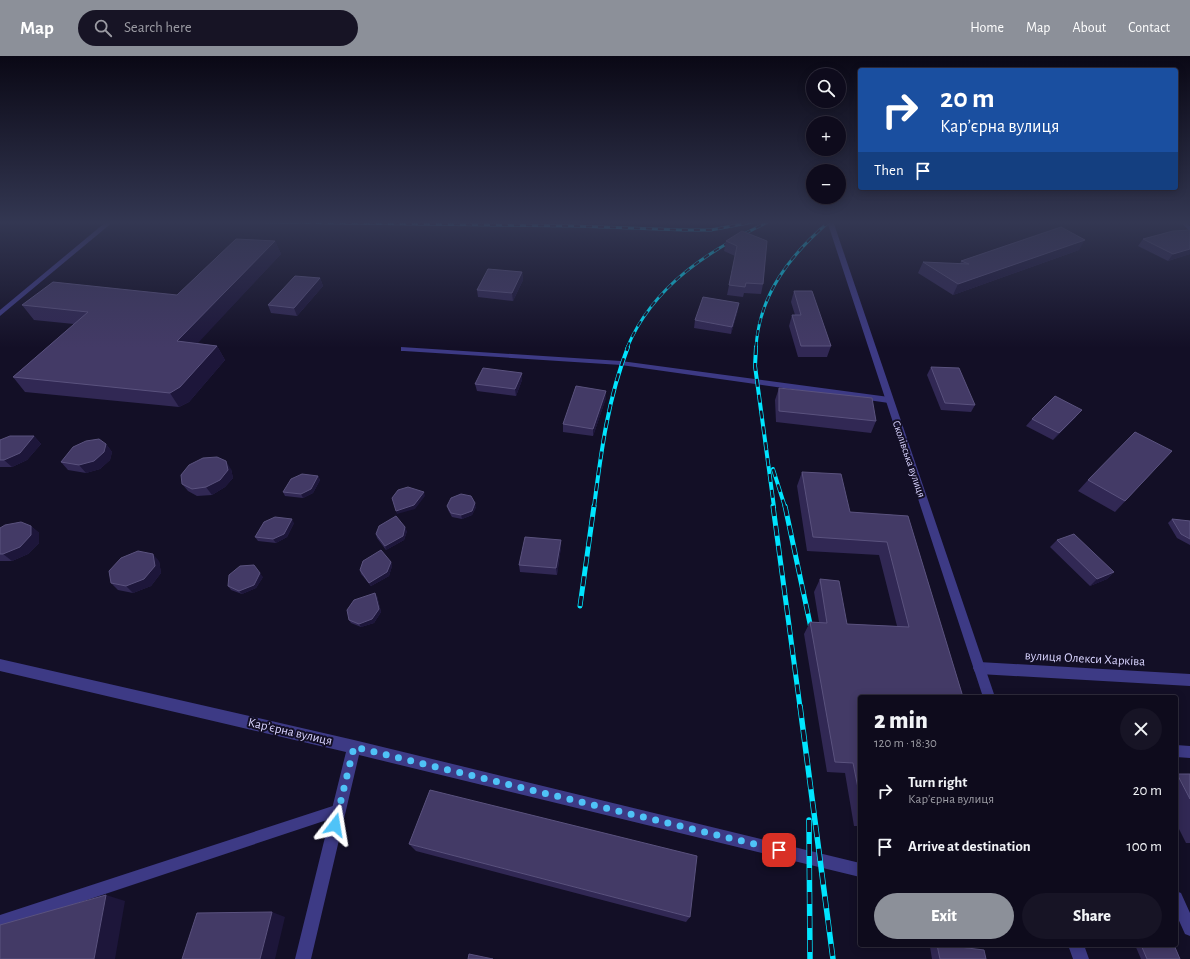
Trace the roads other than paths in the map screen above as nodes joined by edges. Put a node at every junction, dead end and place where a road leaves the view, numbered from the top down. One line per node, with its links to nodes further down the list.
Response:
1 (61, 263): 3 (street)
2 (844, 263): 5 (street, Сколівська вулиця)
3 (0, 314)
4 (404, 349): 5 (lane)
5 (889, 400): 7 (street, Сколівська вулиця)
6 (0, 665): 10 (street, Карʼєрна вулиця)
7 (979, 668): 8 (street, вулиця Олекси Харківа); 9 (street, Сколівська вулиця)
8 (1190, 680)
9 (988, 695)
10 (354, 747): 13 (street); 14 (street, Карʼєрна вулиця)
11 (1178, 752): 12 (lane)
12 (1190, 752)
13 (339, 810): 16 (lane); 19 (street)
14 (858, 870)
15 (1178, 902): 17 (lane)
16 (0, 922)
17 (1190, 929)
18 (1077, 947): 20 (street)
19 (303, 959)
20 (1081, 959)

